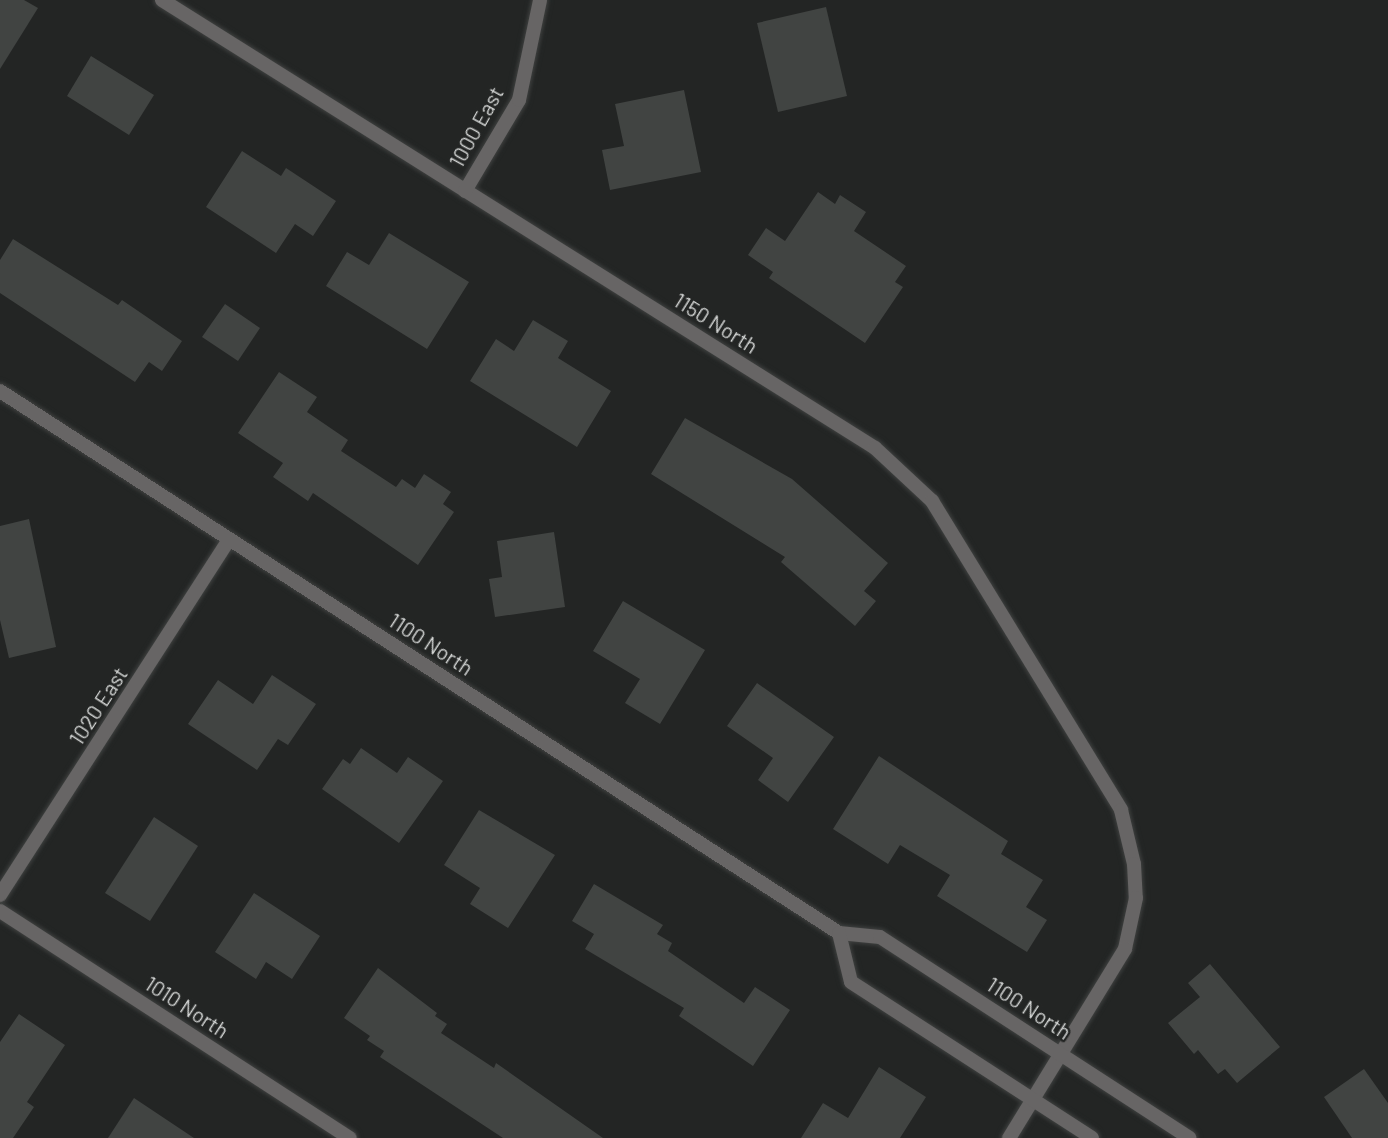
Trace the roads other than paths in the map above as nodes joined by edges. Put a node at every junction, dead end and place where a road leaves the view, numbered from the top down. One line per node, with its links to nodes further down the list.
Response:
1 (162, 0): 3 (street, 1150 North)
2 (540, 0): 3 (street, 1000 East)
3 (465, 191): 9 (street, 1150 North)
4 (0, 391): 5 (street, 1100 North)
5 (229, 539): 6 (street, 1020 East); 8 (street, 1100 North)
6 (0, 895)
7 (0, 911): 11 (street, 1010 North)
8 (839, 933): 9 (street, 1100 North); 10 (street)
9 (1062, 1054): 10 (street, 1150 North); 14 (street, 1100 North)
10 (1033, 1100): 12 (street, 1150 North); 13 (street)
11 (351, 1138)
12 (1009, 1138)
13 (1092, 1138)
14 (1189, 1138)

